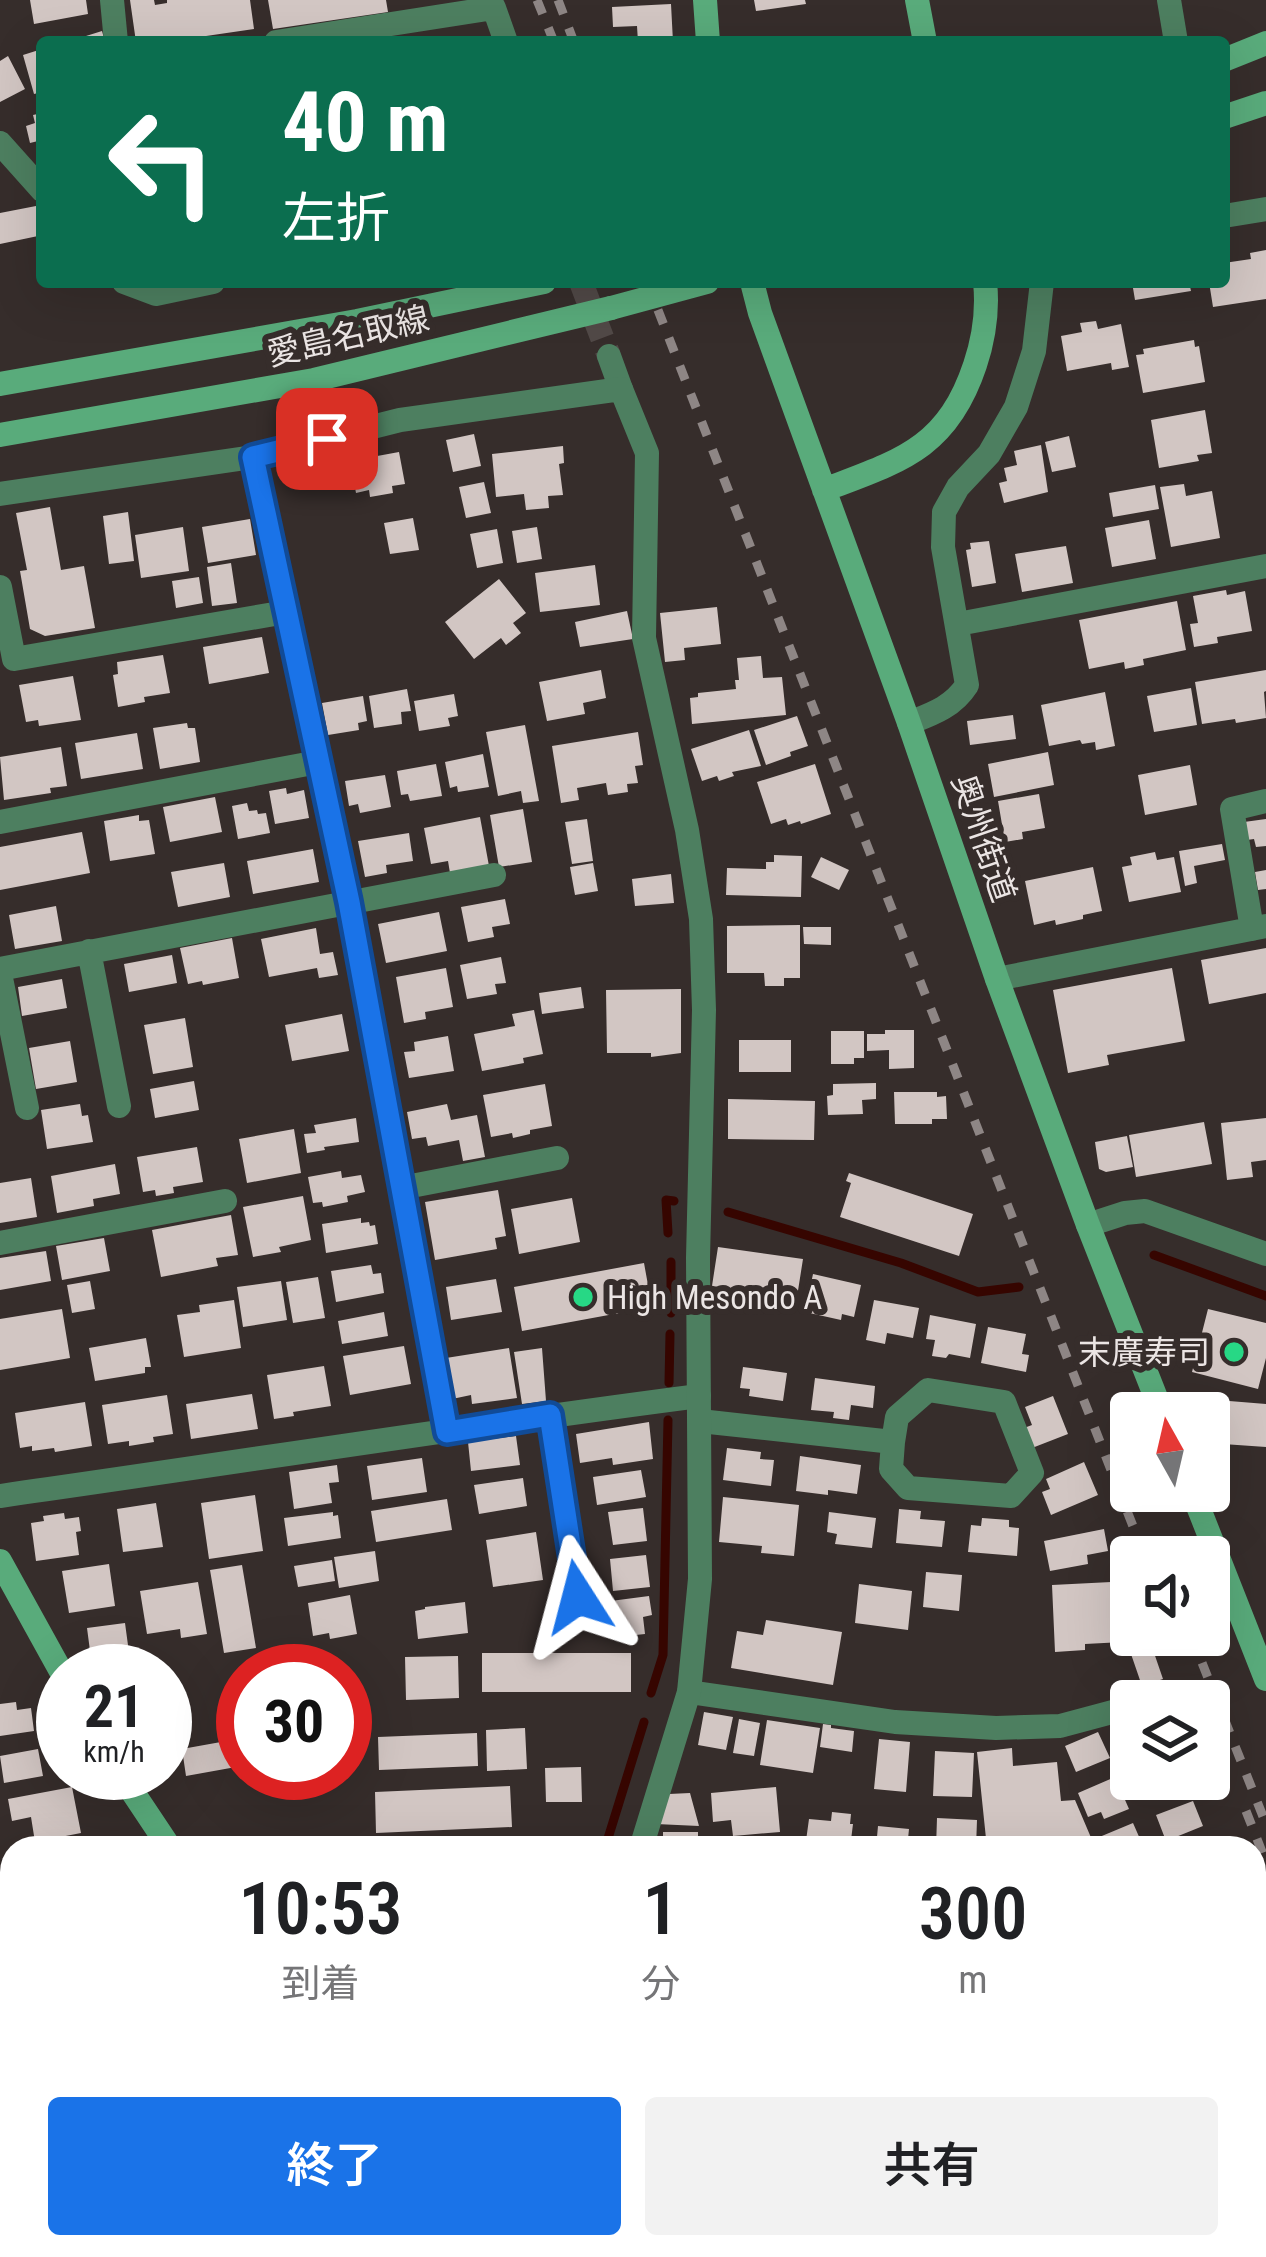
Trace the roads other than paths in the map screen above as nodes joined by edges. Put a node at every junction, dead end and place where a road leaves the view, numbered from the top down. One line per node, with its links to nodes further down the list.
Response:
1 (112, 0): 6 (street)
2 (705, 0): 9 (main road)
3 (917, 0): 10 (main road)
4 (1169, 0): 11 (street)
5 (492, 4): 7 (street); 8 (street)
6 (115, 36)
7 (310, 36)
8 (504, 36)
9 (707, 36)
10 (924, 36)
11 (1174, 36)
12 (1266, 43): 13 (main road)
13 (1230, 58)
14 (1266, 103): 15 (main road)
15 (1230, 115)
16 (0, 143): 17 (street)
17 (36, 183)
18 (1266, 209): 19 (street)
19 (1230, 210)
20 (140, 288): 21 (street)
21 (183, 288)
22 (515, 288): 28 (main road, 愛島名取線)
23 (684, 288): 30 (main road, 愛島名取線, bridge)
24 (754, 288): 32 (main road, 奥州街道)
25 (986, 288): 32 (main road)
26 (1041, 288): 37 (street)
27 (609, 356): 29 (street)
28 (0, 384)
29 (621, 389): 31 (street); 57 (street)
30 (0, 435)
31 (253, 457): 33 (street); 36 (street)
32 (824, 490): 38 (main road, 奥州街道)
33 (0, 494)
34 (1266, 566): 37 (street)
35 (0, 587): 36 (street)
36 (286, 612): 39 (street)
37 (958, 624): 38 (street)
38 (909, 724): 47 (main road, 奥州街道)
39 (319, 762): 41 (street); 43 (street)
40 (1266, 801): 44 (street)
41 (0, 822)
42 (494, 874): 43 (street)
43 (349, 902): 45 (street); 51 (street)
44 (1259, 927): 47 (street)
45 (89, 951): 46 (street); 48 (street)
46 (0, 971): 49 (street)
47 (998, 979): 53 (main road, 奥州街道)
48 (119, 1106)
49 (27, 1108)
50 (557, 1158): 51 (street)
51 (401, 1189): 59 (street)
52 (224, 1202): 54 (street)
53 (1088, 1225): 55 (street); 56 (main road, 奥州街道)
54 (0, 1243)
55 (1266, 1254)
56 (1154, 1392)
57 (699, 1408): 58 (street); 60 (street); 67 (street)
58 (550, 1415): 59 (street); 64 (street)
59 (447, 1432): 61 (street)
60 (893, 1442): 60 (street)
61 (0, 1496)
62 (1200, 1512): 66 (main road)
63 (0, 1561): 65 (main road)
64 (578, 1597)
65 (46, 1644)
66 (1266, 1679)
67 (689, 1691): 68 (street); 71 (street)
68 (1110, 1713)
69 (138, 1800): 70 (main road)
70 (162, 1836)
71 (645, 1836)

